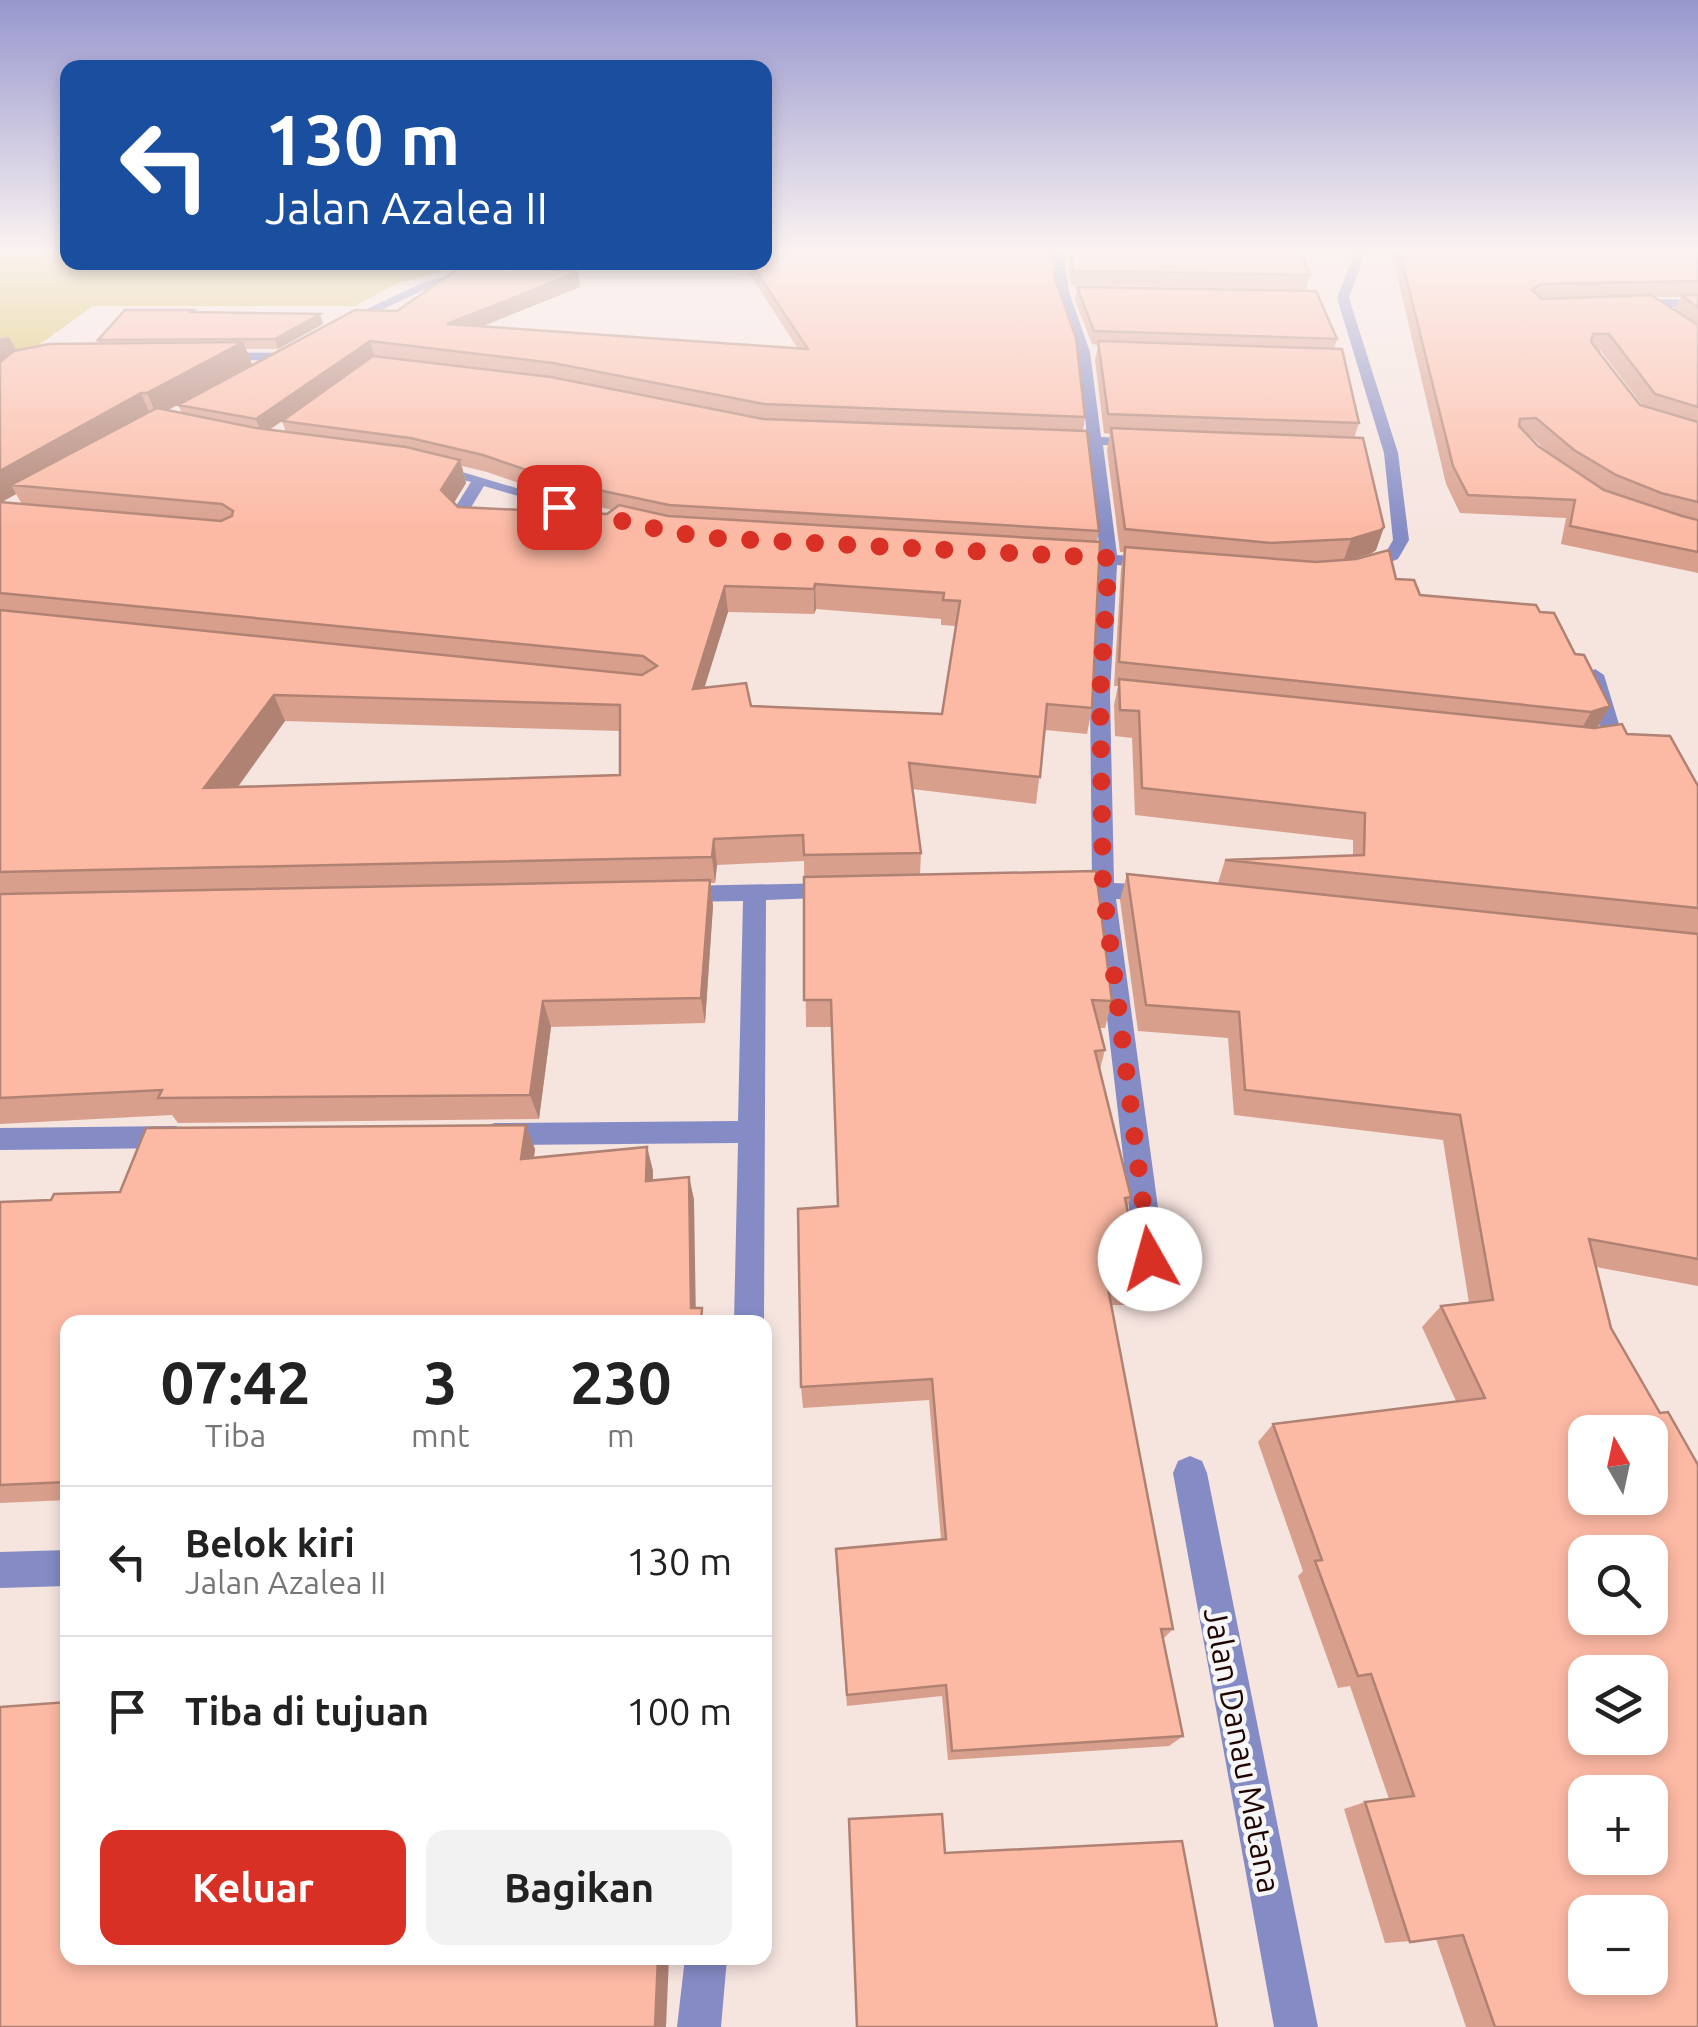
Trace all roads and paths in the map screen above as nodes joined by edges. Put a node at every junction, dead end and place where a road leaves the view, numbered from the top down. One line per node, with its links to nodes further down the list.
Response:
1 (1089, 344): 10 (street)
2 (1357, 344): 7 (street)
3 (300, 345): 5 (street)
4 (207, 356): 5 (street)
5 (279, 357): 8 (street)
6 (1343, 360): 7 (street)
7 (1363, 361): 13 (street)
8 (248, 374)
9 (1035, 439): 10 (street)
10 (1092, 440): 11 (street); 19 (street)
11 (1152, 443)
12 (1371, 452): 13 (street)
13 (1391, 452): 21 (street)
14 (414, 463): 15 (street)
15 (482, 479): 16 (street); 17 (street)
16 (492, 527)
17 (579, 530)
18 (1050, 556): 19 (street)
19 (1109, 558): 20 (street); 24 (street)
20 (1169, 564)
21 (1342, 574)
22 (1595, 674): 23 (street)
23 (1578, 745)
24 (1103, 887): 25 (street); 29 (street); 34 (street)
25 (1045, 888)
26 (852, 891): 27 (street)
27 (755, 892): 28 (street); 30 (street)
28 (656, 895)
29 (1180, 896)
30 (753, 1132): 31 (street); 35 (street)
31 (475, 1134)
32 (198, 1137): 33 (street)
33 (0, 1139)
34 (1150, 1259)
35 (750, 1315)
36 (1190, 1474): 41 (street, Jalan Danau Matana)
37 (60, 1568): 38 (street)
38 (0, 1570)
39 (705, 1965): 40 (street)
40 (699, 2027)
41 (1296, 2027)

